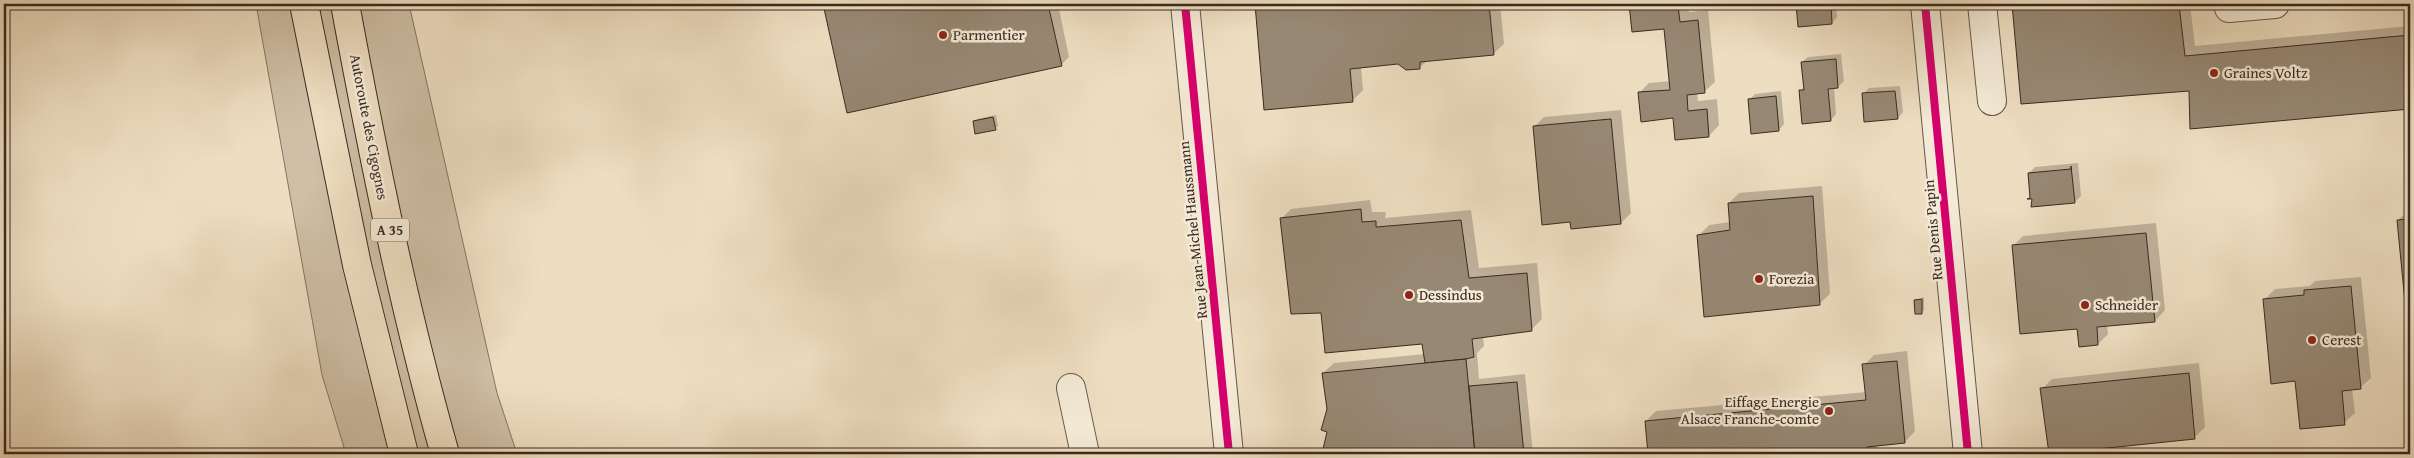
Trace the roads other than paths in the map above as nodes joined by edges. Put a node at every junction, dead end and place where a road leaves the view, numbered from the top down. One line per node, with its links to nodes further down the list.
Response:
1 (304, 4): 10 (highway, A 35)
2 (345, 4): 11 (highway, Autoroute des Cigognes / A 35)
3 (1185, 4): 13 (street, Rue Jean-Michel Haussmann)
4 (1925, 4): 14 (street, Rue Denis Papin)
5 (1982, 4): 8 (street)
6 (2275, 4): 7 (street)
7 (2229, 8)
8 (1992, 101)
9 (1071, 388): 12 (street)
10 (404, 454)
11 (445, 454)
12 (1085, 454)
13 (1229, 454)
14 (1968, 454)

